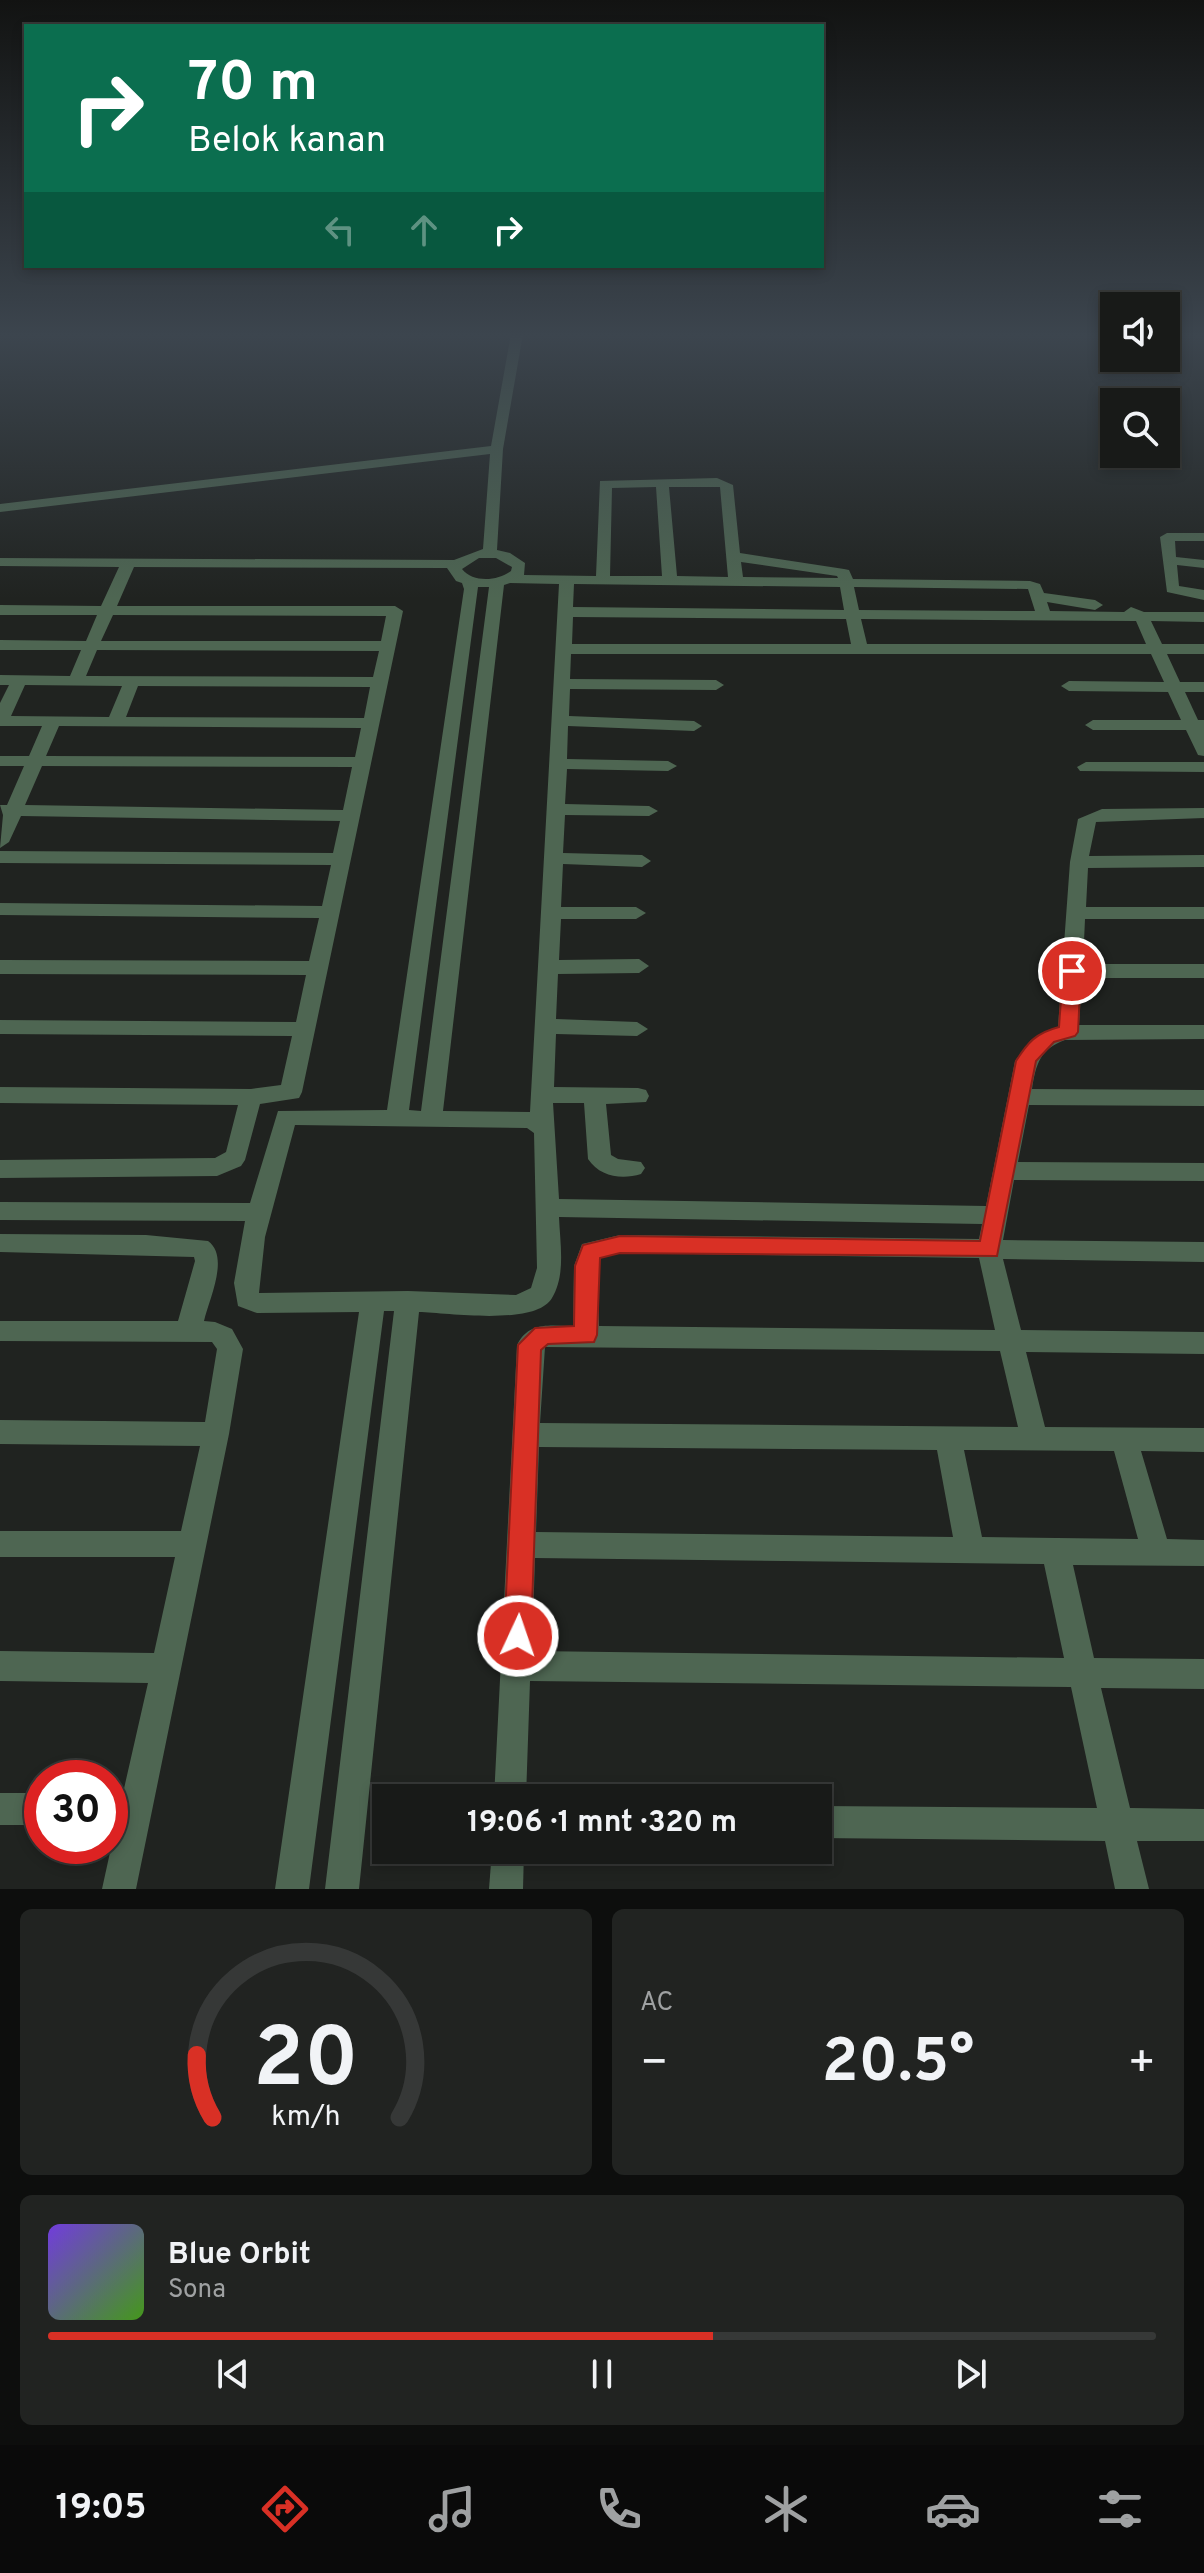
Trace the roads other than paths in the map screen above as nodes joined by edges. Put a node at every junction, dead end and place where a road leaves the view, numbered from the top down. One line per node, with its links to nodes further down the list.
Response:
1 (502, 422): 2 (street)
2 (497, 449): 4 (street); 6 (street)
3 (662, 482): 7 (street); 15 (street); 17 (street)
4 (0, 508)
5 (1204, 537): 8 (street)
6 (490, 553): 13 (street); 16 (street)
7 (733, 556): 18 (street); 19 (street)
8 (1168, 560): 10 (street); 20 (street)
9 (0, 562): 11 (street)
10 (1204, 564)
11 (126, 567): 12 (street); 13 (street); 23 (street)
12 (0, 571)
13 (460, 573): 16 (street); 99 (street)
14 (567, 579): 15 (street); 16 (street); 24 (street)
15 (603, 580): 17 (street)
16 (504, 581): 100 (street)
17 (670, 581): 18 (street)
18 (736, 581): 19 (street)
19 (847, 582): 21 (street); 25 (street)
20 (1204, 595)
21 (1036, 596): 26 (street); 27 (street)
22 (0, 610): 23 (street)
23 (108, 610): 30 (street); 31 (street)
24 (565, 612): 25 (street); 32 (street)
25 (853, 614): 26 (street); 33 (street)
26 (1044, 615): 27 (street)
27 (1141, 616): 28 (street); 34 (street)
28 (1204, 617)
29 (0, 645): 30 (street)
30 (92, 645): 31 (street); 38 (street)
31 (388, 646): 40 (street)
32 (563, 649): 33 (street); 41 (street)
33 (860, 649): 34 (street)
34 (1157, 649): 35 (street); 44 (street)
35 (1204, 649)
36 (0, 680): 37 (street)
37 (19, 680): 38 (street); 46 (street)
38 (76, 680): 39 (street)
39 (132, 681): 40 (street); 49 (street)
40 (380, 682): 50 (street)
41 (562, 684): 42 (street); 48 (street)
42 (716, 685)
43 (1069, 686): 44 (street)
44 (1175, 687): 45 (street); 52 (street)
45 (1204, 687)
46 (0, 721): 47 (street)
47 (53, 721): 49 (street); 56 (street)
48 (560, 721): 53 (street); 58 (street)
49 (115, 722): 50 (street)
50 (371, 723): 57 (street)
51 (1093, 725): 52 (street)
52 (1198, 725): 54 (street)
53 (694, 726)
54 (1204, 751)
55 (0, 761): 56 (street)
56 (36, 761): 57 (street); 63 (street)
57 (363, 762): 66 (street)
58 (558, 764): 59 (street); 62 (street)
59 (668, 766)
60 (1086, 767): 61 (street)
61 (1204, 767)
62 (556, 809): 64 (street); 69 (street)
63 (8, 810): 66 (street); 67 (street)
64 (649, 811)
65 (1204, 813): 73 (street)
66 (351, 816): 70 (street)
67 (0, 842)
68 (0, 857): 70 (street)
69 (553, 858): 71 (street); 76 (street)
70 (342, 859): 75 (street)
71 (642, 861)
72 (1204, 861): 73 (street)
73 (1079, 862): 78 (street)
74 (0, 909): 75 (street)
75 (331, 912): 82 (street)
76 (551, 913): 77 (street); 81 (street)
77 (636, 913)
78 (1076, 913): 79 (street); 83 (street)
79 (1204, 913)
80 (639, 966): 81 (street)
81 (548, 967): 86 (street)
82 (318, 968): 85 (street); 88 (street)
83 (1072, 971): 84 (street); 90 (street)
84 (1204, 971)
85 (2, 972)
86 (545, 1026): 89 (street); 93 (street)
87 (0, 1027): 88 (street)
88 (305, 1029): 96 (street)
89 (637, 1029)
90 (1068, 1032): 91 (street); 97 (street)
91 (1204, 1032)
92 (0, 1095): 96 (street)
93 (542, 1095): 94 (street); 101 (street)
94 (594, 1096): 95 (street); 102 (street)
95 (638, 1096)
96 (251, 1097): 103 (street)
97 (1017, 1097): 98 (street); 104 (street)
98 (1204, 1098)
99 (397, 1117): 100 (street); 108 (street)
100 (431, 1117): 101 (street)
101 (541, 1123): 106 (street)
102 (633, 1168)
103 (0, 1169)
104 (1003, 1171): 105 (street); 109 (street)
105 (1204, 1172)
106 (547, 1208): 109 (street); 114 (street)
107 (0, 1211): 108 (street)
108 (259, 1212): 113 (street)
109 (995, 1215): 111 (street)
110 (0, 1243): 116 (street)
111 (989, 1250): 112 (street); 117 (street); 118 (street)
112 (1204, 1252)
113 (373, 1301): 114 (street); 149 (street)
114 (408, 1301): 150 (street)
115 (0, 1331): 116 (street)
116 (188, 1332): 121 (street)
117 (586, 1335): 118 (street); 122 (street)
118 (1011, 1341): 119 (street); 124 (street)
119 (1204, 1343)
120 (0, 1432): 121 (street)
121 (216, 1434): 128 (street)
122 (527, 1435): 123 (street); 129 (street)
123 (948, 1438): 124 (street); 130 (street)
124 (1034, 1438): 125 (street)
125 (1124, 1439): 126 (street); 132 (street)
126 (1204, 1440)
127 (0, 1544): 128 (street)
128 (193, 1544): 136 (street)
129 (522, 1545): 130 (street); 135 (street)
130 (970, 1550): 131 (street)
131 (1055, 1551): 132 (street); 137 (street)
132 (1156, 1552): 133 (street)
133 (1204, 1553)
134 (0, 1666): 136 (street)
135 (516, 1666): 137 (street); 139 (street)
136 (166, 1668): 140 (street)
137 (1083, 1673): 138 (street); 144 (street)
138 (1204, 1674)
139 (511, 1784)
140 (128, 1793)
141 (0, 1809): 142 (street)
142 (24, 1809)
143 (832, 1822): 144 (street)
144 (1118, 1824): 145 (street); 152 (street)
145 (1204, 1825)
146 (120, 1864): 148 (street)
147 (507, 1864): 151 (street)
148 (119, 1889)
149 (292, 1889)
150 (342, 1889)
151 (506, 1889)
152 (1132, 1889)

